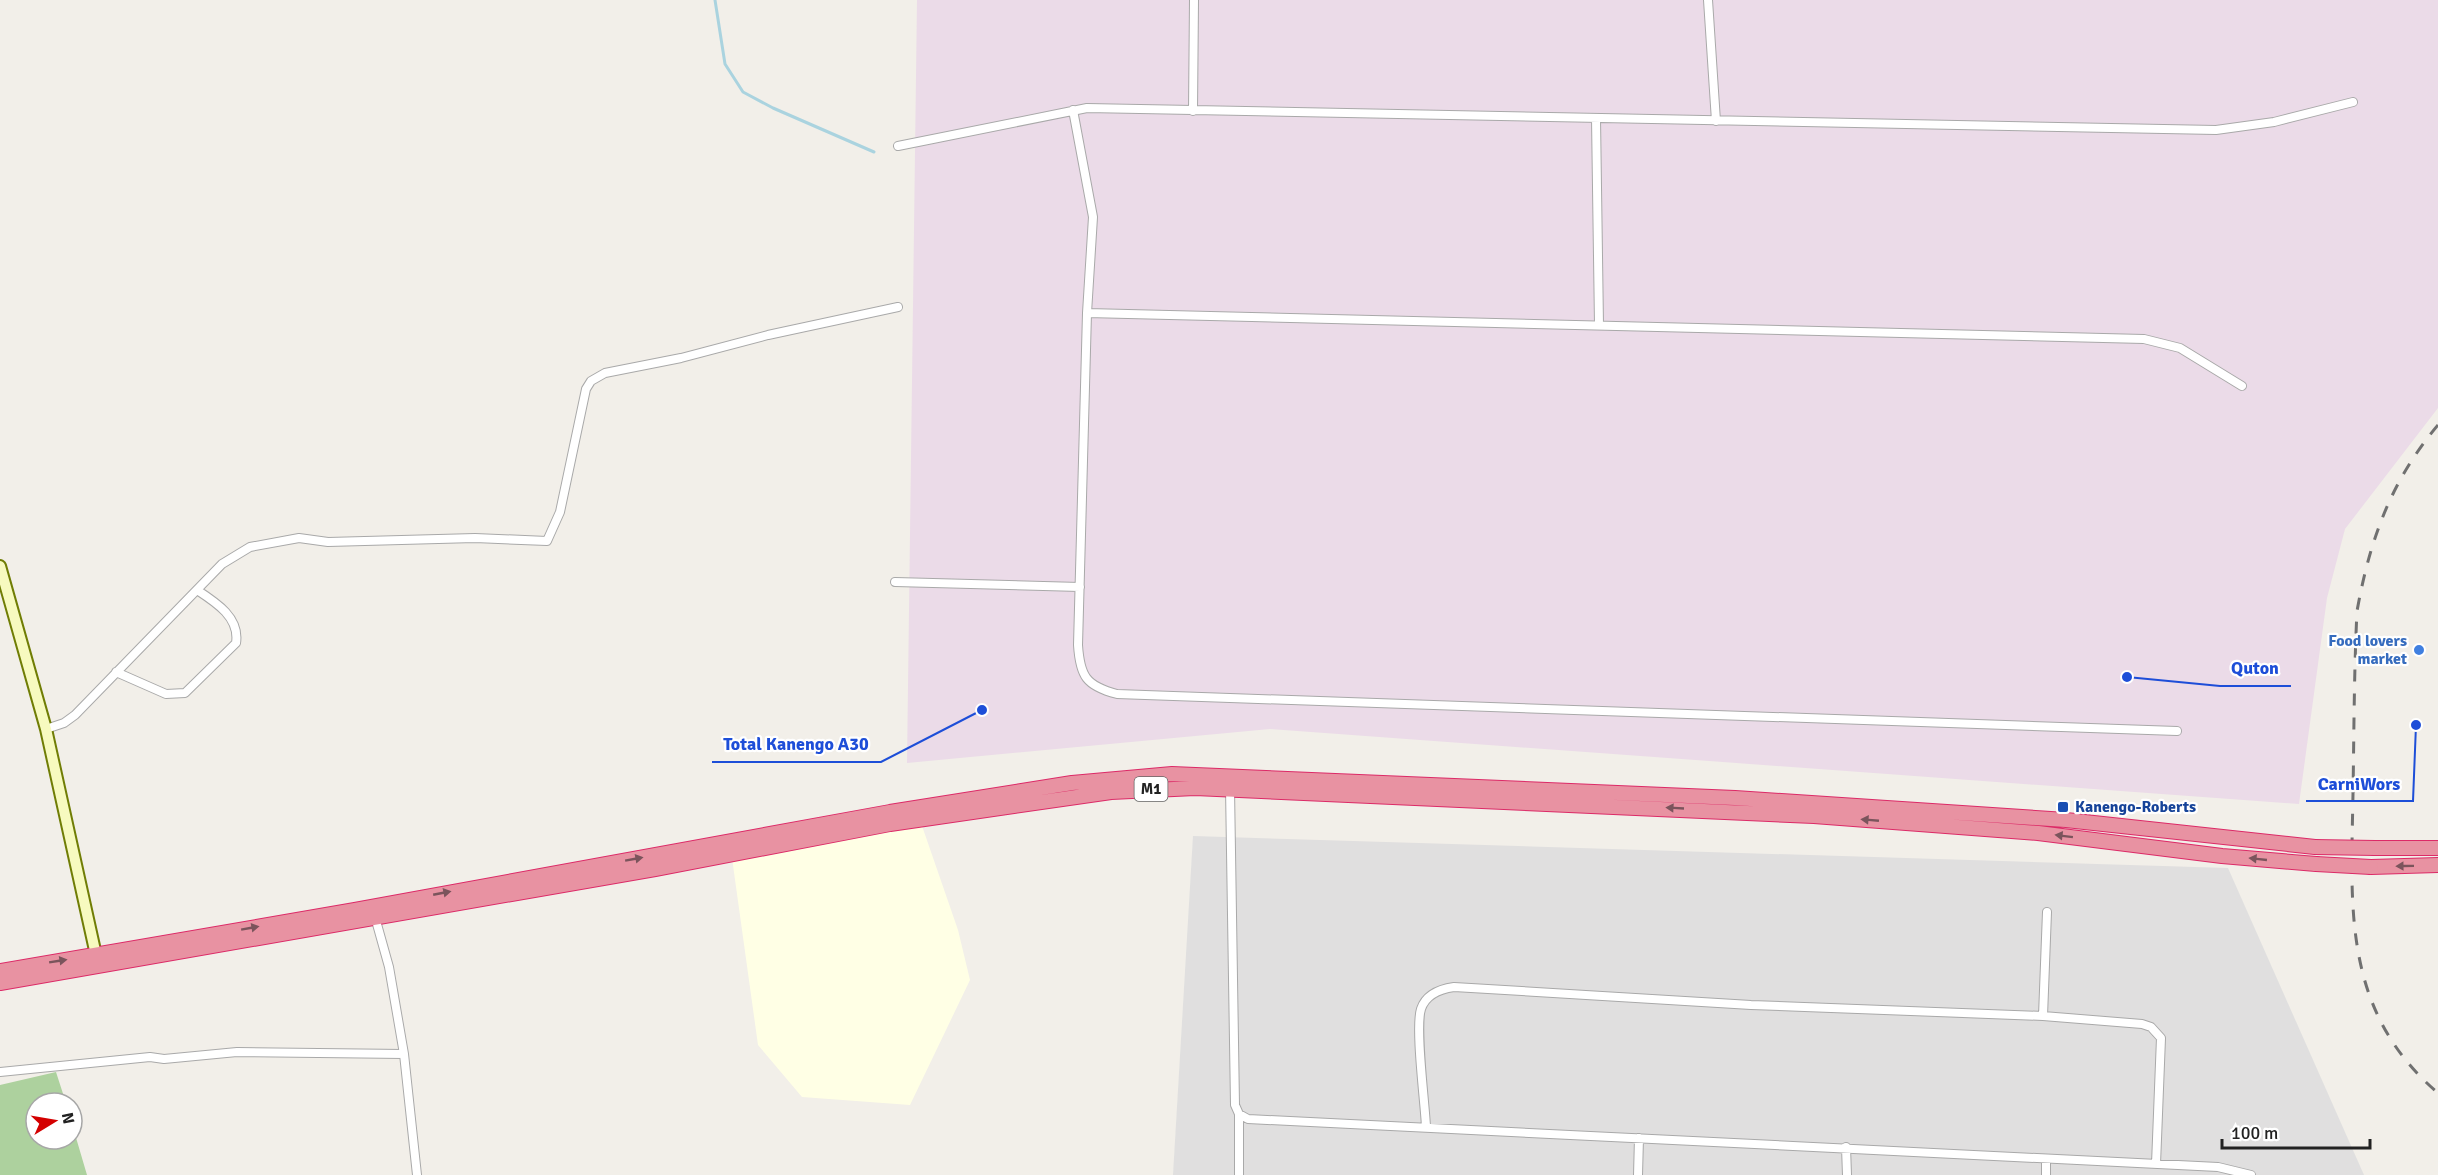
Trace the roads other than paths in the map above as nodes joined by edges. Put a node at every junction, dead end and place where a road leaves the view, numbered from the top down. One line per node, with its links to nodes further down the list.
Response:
1 (1194, 0): 5 (street)
2 (1708, 0): 7 (street)
3 (2353, 102): 7 (street)
4 (1073, 110): 5 (street); 8 (street); 10 (street)
5 (1193, 111): 6 (street)
6 (1596, 118): 7 (street); 11 (street)
7 (1716, 121)
8 (898, 146)
9 (898, 307): 17 (street)
10 (1087, 313): 11 (street); 15 (street)
11 (1599, 325): 12 (street)
12 (2242, 386)
13 (0, 566): 16 (street)
14 (895, 582): 15 (street)
15 (1080, 587): 20 (street)
16 (4, 590): 19 (street)
17 (198, 591): 18 (street); 18 (street)
18 (116, 672): 19 (street)
19 (46, 729): 27 (street)
20 (2177, 731)
21 (1230, 775): 22 (street); 23 (highway, M1, bridge); 27 (highway, M1, one-way to 21)
22 (1230, 790): 24 (highway, M1, one-way to 22, bridge); 26 (highway, M1); 33 (street)
23 (2438, 848)
24 (2438, 865)
25 (2047, 912): 30 (street)
26 (375, 917): 29 (highway, M1); 31 (street)
27 (96, 955): 28 (highway, M1, one-way to 27)
28 (0, 971)
29 (0, 983)
30 (2043, 1016): 34 (street); 38 (street)
31 (404, 1054): 32 (street); 39 (street)
32 (0, 1072)
33 (1239, 1114): 34 (street); 40 (street)
34 (1426, 1127): 35 (street)
35 (1638, 1138): 36 (street); 41 (street)
36 (1846, 1147): 37 (street); 42 (street)
37 (2046, 1160): 38 (street); 43 (street)
38 (2156, 1164): 44 (street)
39 (417, 1175)
40 (1239, 1175)
41 (1638, 1175)
42 (1847, 1175)
43 (2046, 1175)
44 (2251, 1175)

